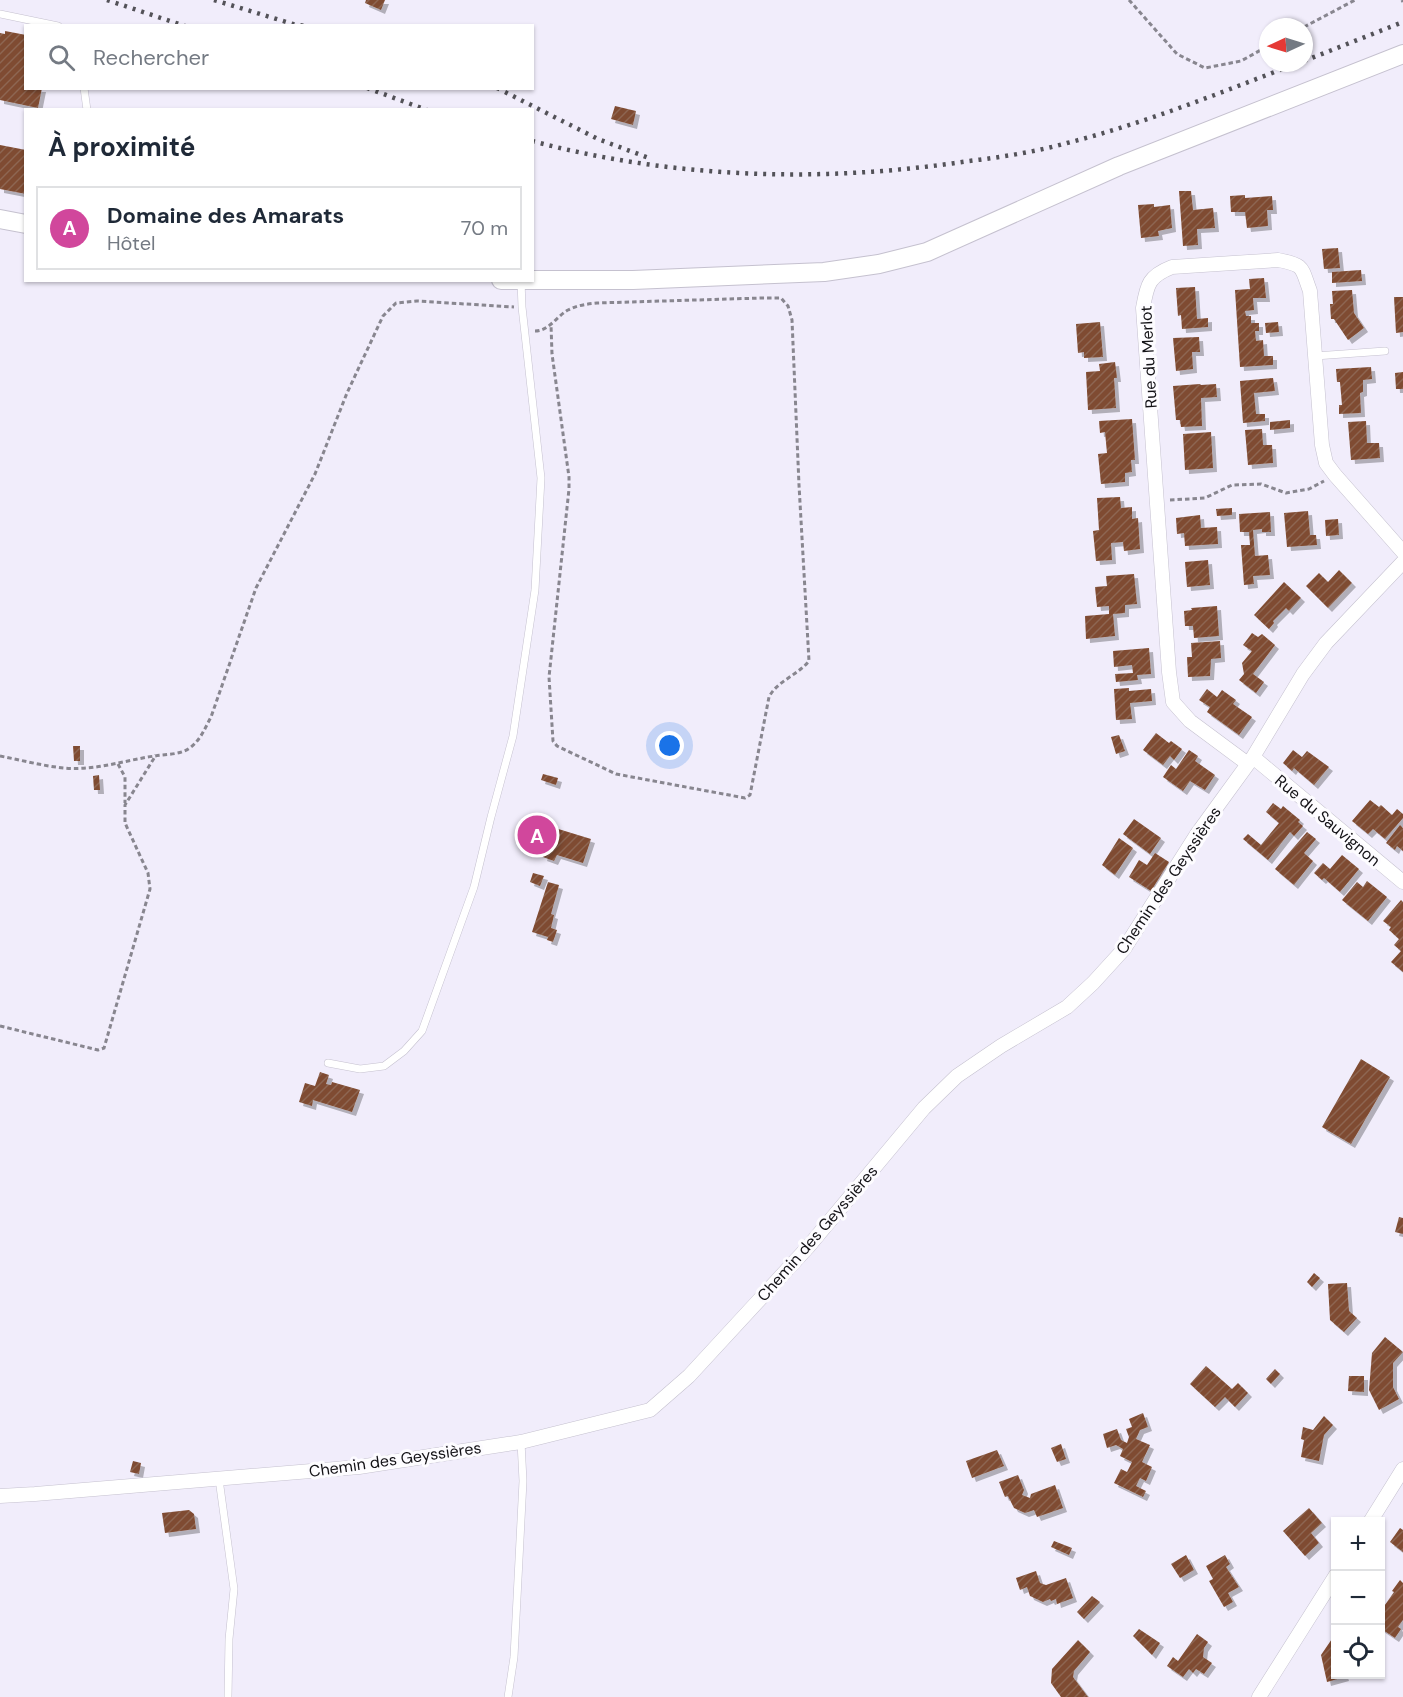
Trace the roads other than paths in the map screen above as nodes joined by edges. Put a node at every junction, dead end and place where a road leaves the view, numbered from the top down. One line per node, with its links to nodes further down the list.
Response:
1 (0, 14): 2 (lane)
2 (48, 24)
3 (1403, 54): 8 (street)
4 (84, 90): 5 (lane)
5 (87, 108)
6 (0, 219): 7 (street)
7 (24, 224)
8 (534, 281)
9 (521, 282): 16 (lane)
10 (1385, 351): 11 (lane)
11 (1315, 356): 12 (street, Rue du Merlot); 14 (street, Rue du Merlot)
12 (1403, 552)
13 (1403, 562): 14 (street, Chemin des Geyssières)
14 (1250, 760): 15 (street, Rue du Sauvignon); 17 (street, Chemin des Geyssières)
15 (1403, 882)
16 (328, 1063)
17 (521, 1442): 19 (street, Chemin des Geyssières); 24 (lane)
18 (1403, 1469): 21 (street)
19 (219, 1479): 20 (street, Chemin des Geyssières); 23 (lane)
20 (0, 1496)
21 (1373, 1517)
22 (1331, 1581): 25 (street)
23 (228, 1697)
24 (508, 1697)
25 (1258, 1697)

